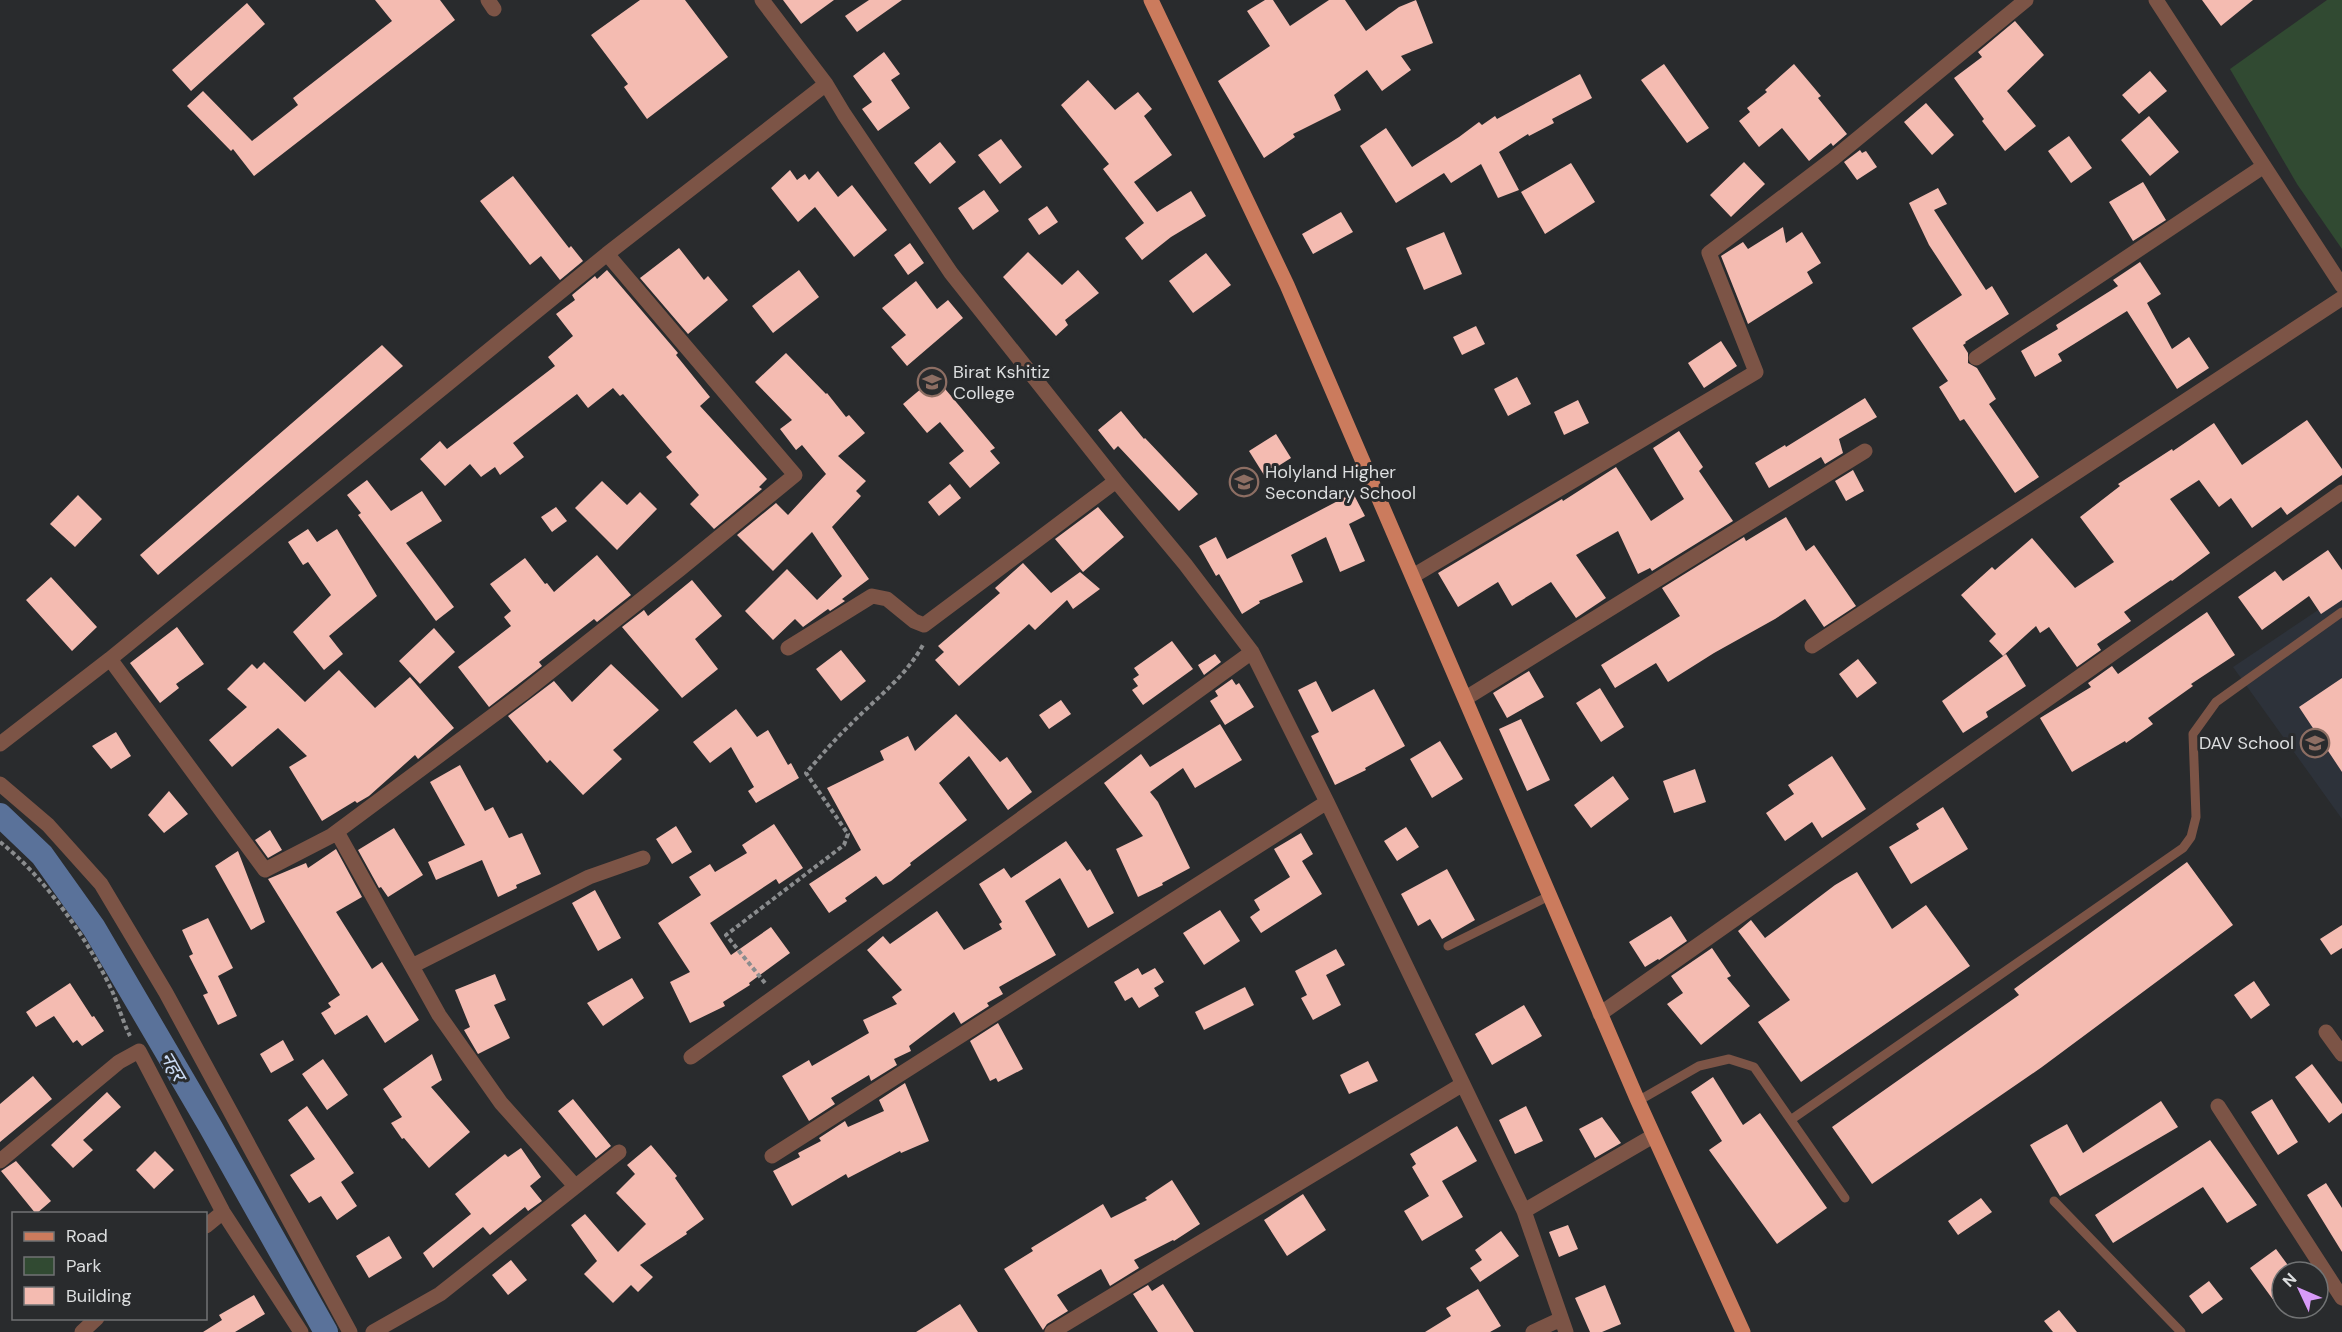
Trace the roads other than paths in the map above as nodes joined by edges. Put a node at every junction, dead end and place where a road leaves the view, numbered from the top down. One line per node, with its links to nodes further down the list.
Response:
1 (762, 0): 5 (street)
2 (1151, 0): 14 (main road)
3 (2026, 0): 14 (street)
4 (2156, 0): 6 (street)
5 (826, 84): 7 (street); 12 (street)
6 (2264, 166): 8 (street); 10 (street)
7 (607, 254): 19 (street); 24 (street)
8 (2342, 286)
9 (2342, 298): 16 (street)
10 (1976, 358)
11 (1865, 451): 20 (street)
12 (1116, 481): 17 (street); 18 (street)
13 (2342, 492): 29 (street)
14 (1413, 576): 20 (main road)
15 (2342, 612): 36 (lane)
16 (1812, 646)
17 (788, 648)
18 (1252, 652): 23 (street); 32 (street)
19 (110, 659): 21 (street); 24 (street)
20 (1466, 698): 26 (main road)
21 (0, 744)
22 (0, 784): 52 (street)
23 (1327, 802): 33 (street); 39 (street)
24 (337, 831): 28 (street)
25 (643, 858): 28 (street)
26 (1549, 896): 27 (lane); 29 (main road)
27 (1449, 946)
28 (412, 966): 41 (street)
29 (1600, 1014): 34 (main road)
30 (2326, 1032): 31 (street)
31 (2342, 1054)
32 (691, 1057)
33 (1463, 1084): 44 (street); 54 (street)
34 (1638, 1101): 36 (lane); 37 (main road)
35 (2218, 1106): 47 (street)
36 (1792, 1119): 42 (lane)
37 (1653, 1136): 44 (street); 56 (main road)
38 (619, 1152): 41 (street)
39 (772, 1156)
40 (0, 1161): 45 (street)
41 (576, 1186): 53 (street)
42 (1845, 1198)
43 (2054, 1201): 57 (lane)
44 (1524, 1211): 49 (street)
45 (223, 1212): 46 (street); 51 (street)
46 (207, 1225)
47 (2342, 1298)
48 (95, 1320): 50 (street)
49 (1564, 1325): 55 (street)
50 (82, 1332)
51 (301, 1332)
52 (350, 1332)
53 (373, 1332)
54 (1052, 1332)
55 (1533, 1332)
56 (1743, 1332)
57 (2181, 1332)

